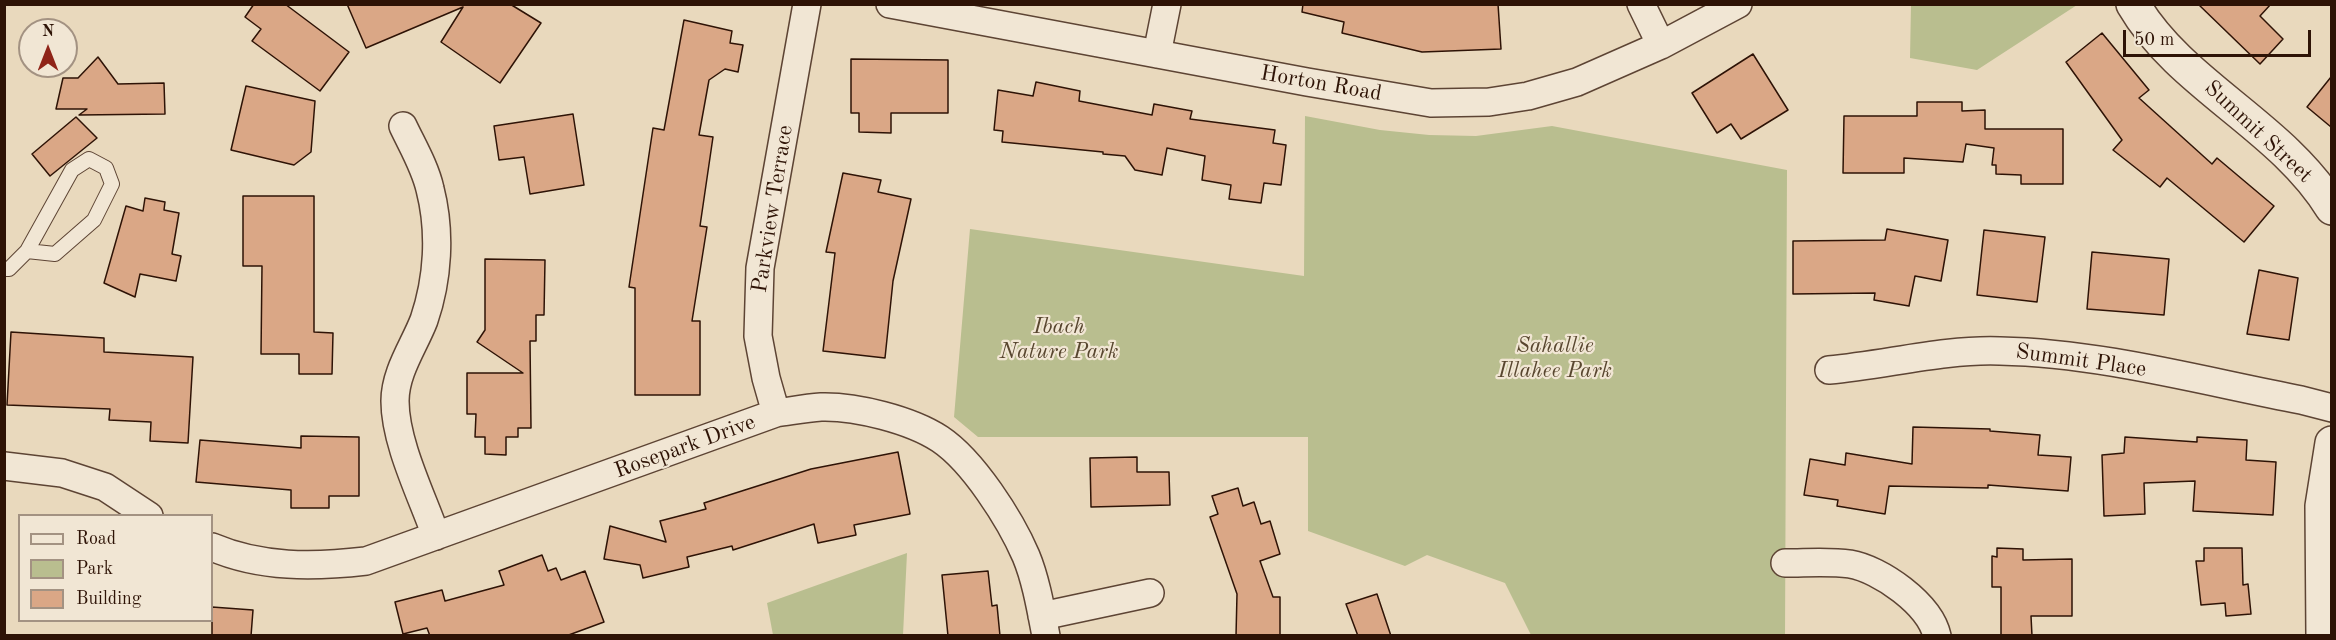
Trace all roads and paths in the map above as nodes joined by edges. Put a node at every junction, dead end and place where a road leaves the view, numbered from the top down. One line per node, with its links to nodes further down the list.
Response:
1 (807, 4): 15 (street, Parkview Terrace)
2 (890, 4): 8 (street, Horton Road)
3 (1167, 4): 8 (street)
4 (1641, 4): 7 (street)
5 (1738, 4): 7 (street, Horton Road)
6 (2133, 4): 10 (street, Summit Street)
7 (1661, 45): 8 (street, Horton Road)
8 (1157, 54)
9 (403, 126): 19 (street)
10 (2328, 197)
11 (27, 251): 11 (lane); 12 (lane)
12 (4, 269)
13 (1829, 370): 14 (street, Summit Place)
14 (2331, 408)
15 (776, 413): 19 (street, Rosepark Drive); 23 (street, Rosepark Drive)
16 (2331, 442): 25 (street)
17 (4, 466): 18 (street)
18 (146, 514)
19 (436, 536): 20 (street, Rosepark Drive)
20 (213, 547)
21 (1785, 563): 24 (street)
22 (1150, 593): 23 (street)
23 (1044, 626)
24 (1937, 636)
25 (2323, 636)

